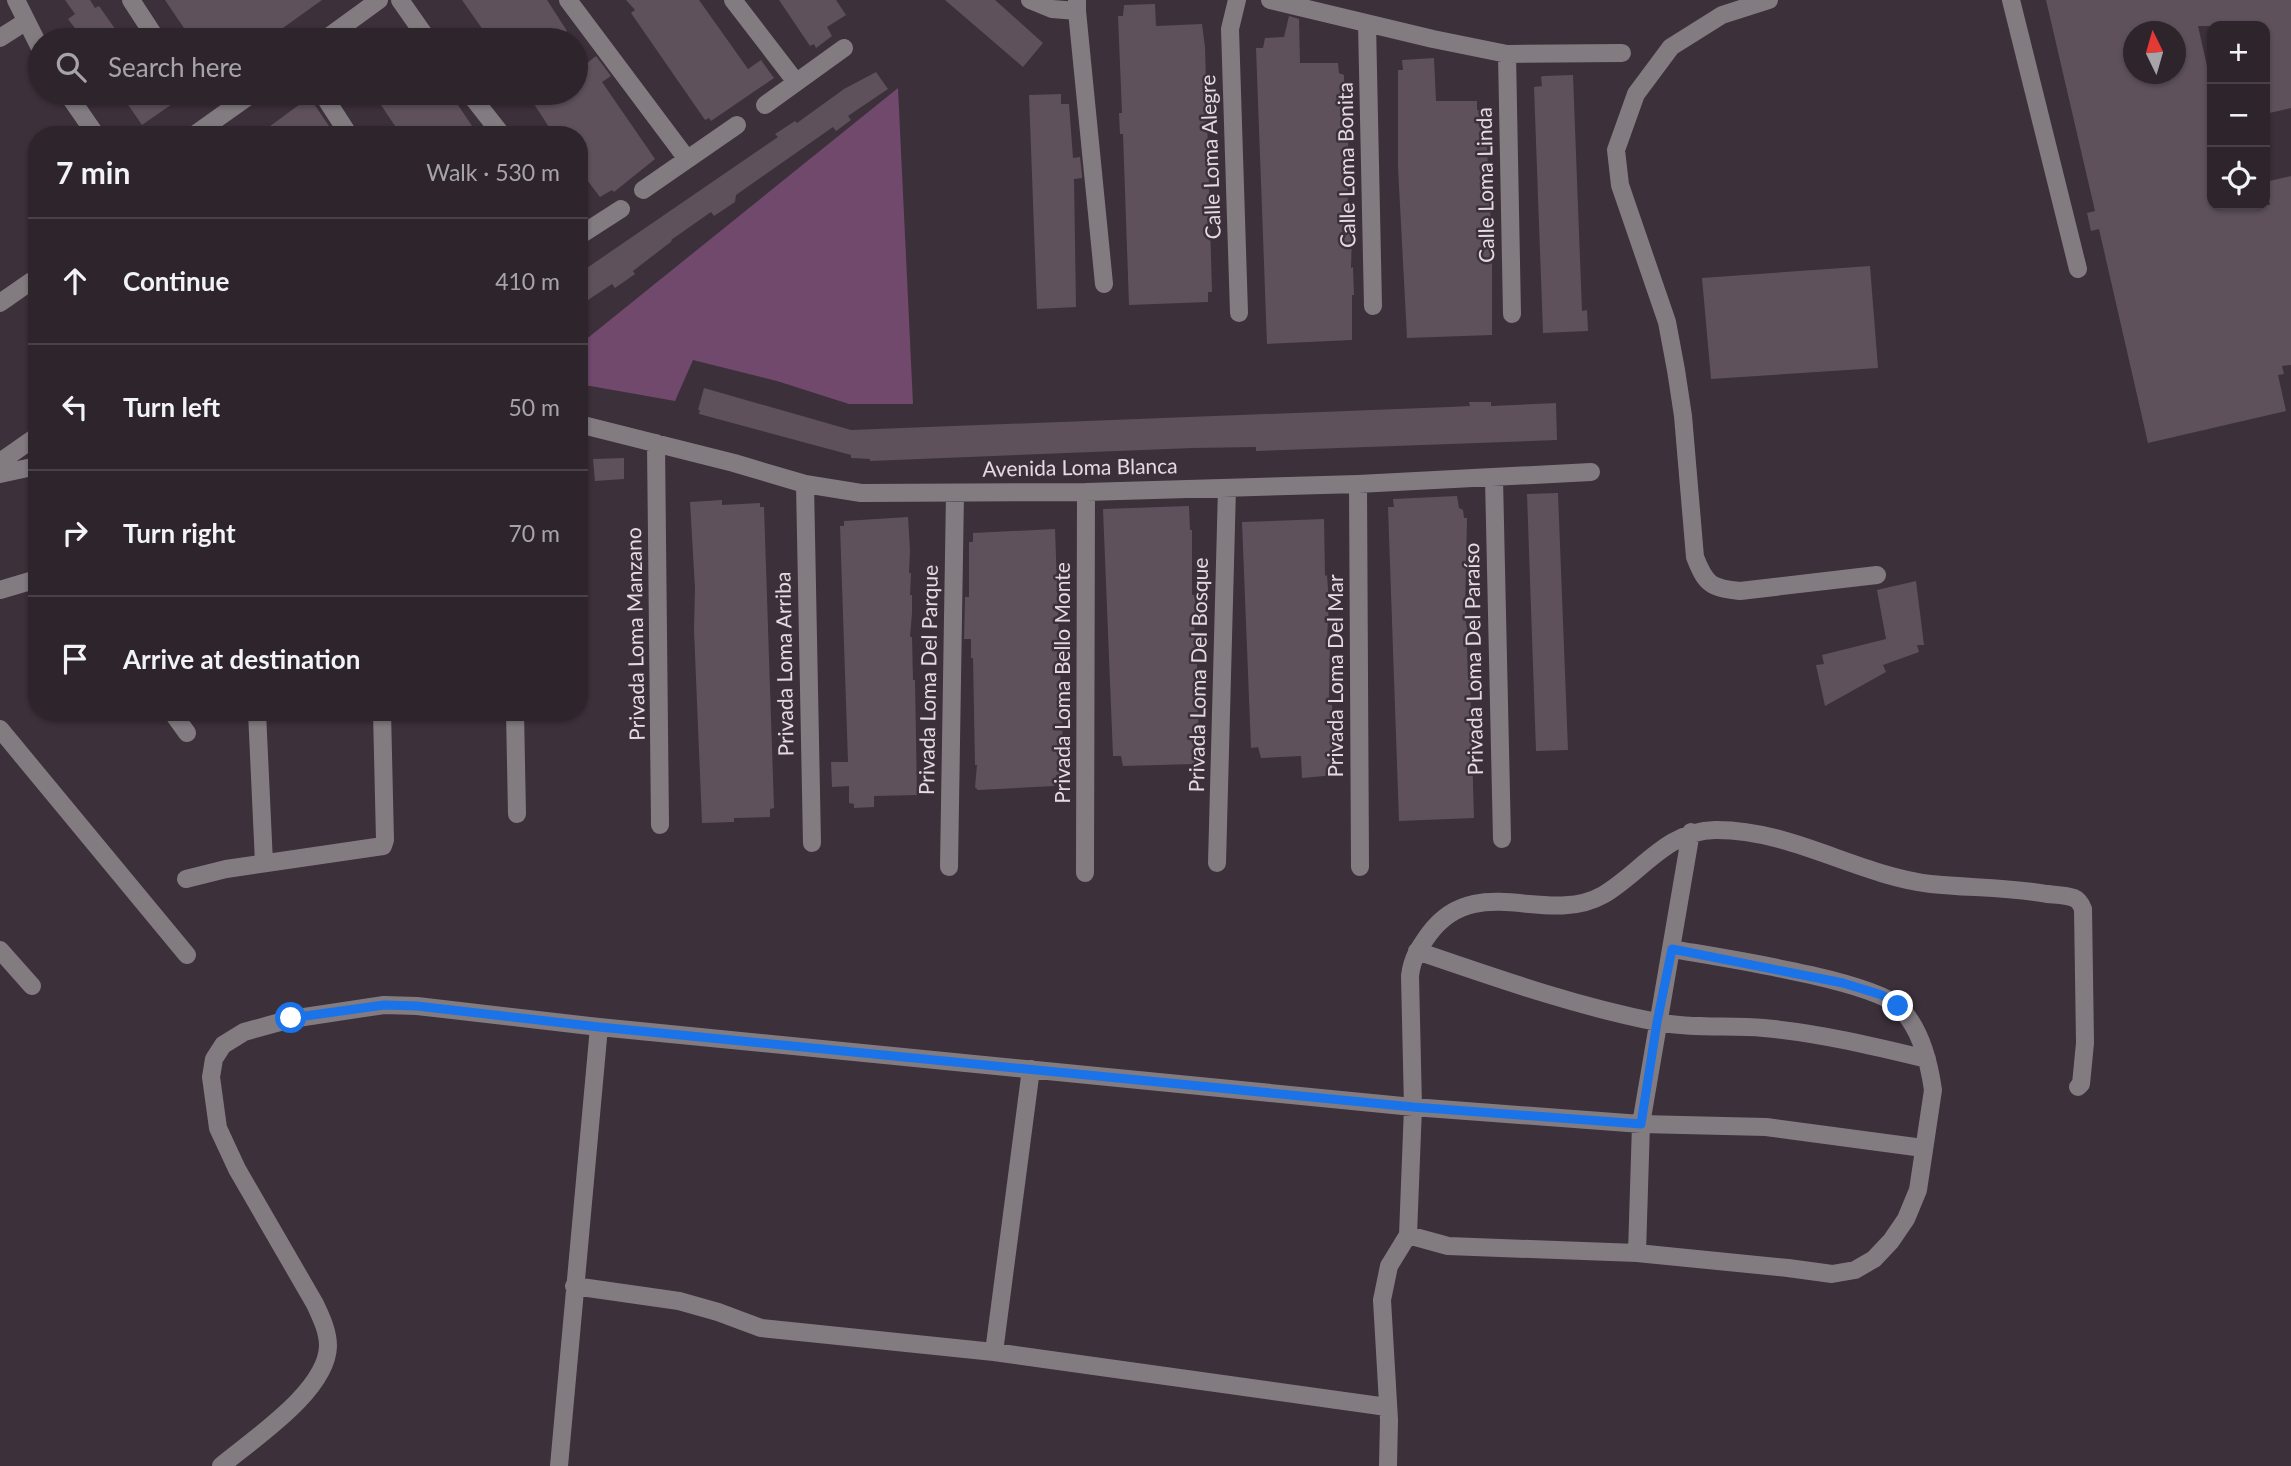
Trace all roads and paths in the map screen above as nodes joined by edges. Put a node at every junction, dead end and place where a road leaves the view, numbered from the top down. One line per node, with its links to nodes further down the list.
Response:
1 (16, 0): 13 (street)
2 (131, 0): 16 (street)
3 (379, 0): 17 (street)
4 (400, 0): 18 (street)
5 (568, 0): 34 (street)
6 (733, 0): 23 (street)
7 (1030, 0): 12 (street)
8 (1237, 0): 43 (street, Calle Loma Alegre)
9 (1270, 0): 14 (street)
10 (1769, 0): 58 (street)
11 (2011, 0): 38 (street)
12 (1077, 5): 40 (street)
13 (25, 22): 15 (street); 19 (street)
14 (1367, 23): 22 (street); 42 (street, Calle Loma Bonita)
15 (28, 28)
16 (148, 28)
17 (340, 28)
18 (420, 28)
19 (0, 38)
20 (844, 48): 23 (street)
21 (1622, 53): 22 (street)
22 (1507, 54): 44 (street, Calle Loma Linda)
23 (796, 82): 28 (street)
24 (75, 105): 30 (street)
25 (236, 105): 31 (street)
26 (330, 105): 32 (street)
27 (478, 105): 33 (street)
28 (765, 105)
29 (737, 125): 34 (street)
30 (90, 126)
31 (207, 126)
32 (343, 126)
33 (495, 126)
34 (687, 159): 35 (street)
35 (643, 190)
36 (621, 209): 37 (street)
37 (588, 230)
38 (2078, 269)
39 (28, 283): 41 (street)
40 (1104, 284)
41 (0, 303)
42 (1373, 306)
43 (1239, 313)
44 (1512, 314)
45 (588, 426): 47 (street, Avenida Loma Blanca)
46 (28, 442): 48 (street)
47 (656, 443): 53 (street, Avenida Loma Blanca); 68 (street, Privada Loma Manzano)
48 (0, 462)
49 (28, 468): 51 (street)
50 (1591, 472): 52 (street, Avenida Loma Blanca)
51 (0, 474)
52 (1494, 478): 54 (street, Avenida Loma Blanca); 70 (street, Privada Loma Del Paraíso)
53 (805, 484): 57 (street, Avenida Loma Blanca); 71 (street, Privada Loma Arriba)
54 (1358, 484): 55 (street, Avenida Loma Blanca); 75 (street, Privada Loma Del Mar)
55 (1227, 488): 56 (street, Avenida Loma Blanca); 73 (street, Privada Loma Del Bosque)
56 (1086, 492): 57 (street, Avenida Loma Blanca); 76 (street, Privada Loma Bello Monte)
57 (955, 493): 74 (street, Privada Loma Del Parque)
58 (1877, 575)
59 (28, 582): 60 (street)
60 (0, 590)
61 (178, 721): 66 (street)
62 (257, 721): 72 (street)
63 (382, 721): 72 (street)
64 (515, 721): 67 (street)
65 (0, 730): 81 (street)
66 (187, 733)
67 (517, 814)
68 (660, 825)
69 (1691, 832): 78 (street); 80 (street); 87 (street)
70 (1502, 839)
71 (812, 843)
72 (264, 863): 77 (street)
73 (1217, 863)
74 (949, 867)
75 (1360, 867)
76 (1085, 873)
77 (186, 879)
78 (1672, 949): 83 (street); 85 (street)
79 (0, 950): 82 (street)
80 (1417, 951): 83 (street); 88 (street)
81 (187, 955)
82 (32, 986)
83 (1657, 1022): 85 (street); 89 (street)
84 (599, 1027): 86 (street); 93 (street); 96 (street)
85 (1927, 1059): 90 (street)
86 (1031, 1069): 88 (street); 94 (street)
87 (2078, 1087)
88 (1413, 1107): 89 (street); 91 (street)
89 (1641, 1124): 90 (street); 92 (street)
90 (1923, 1148): 92 (street)
91 (1408, 1235): 92 (street); 95 (street)
92 (1637, 1253)
93 (574, 1286): 94 (street); 97 (street)
94 (994, 1352): 95 (street)
95 (1387, 1407): 98 (street)
96 (221, 1466)
97 (559, 1466)
98 (1388, 1466)

